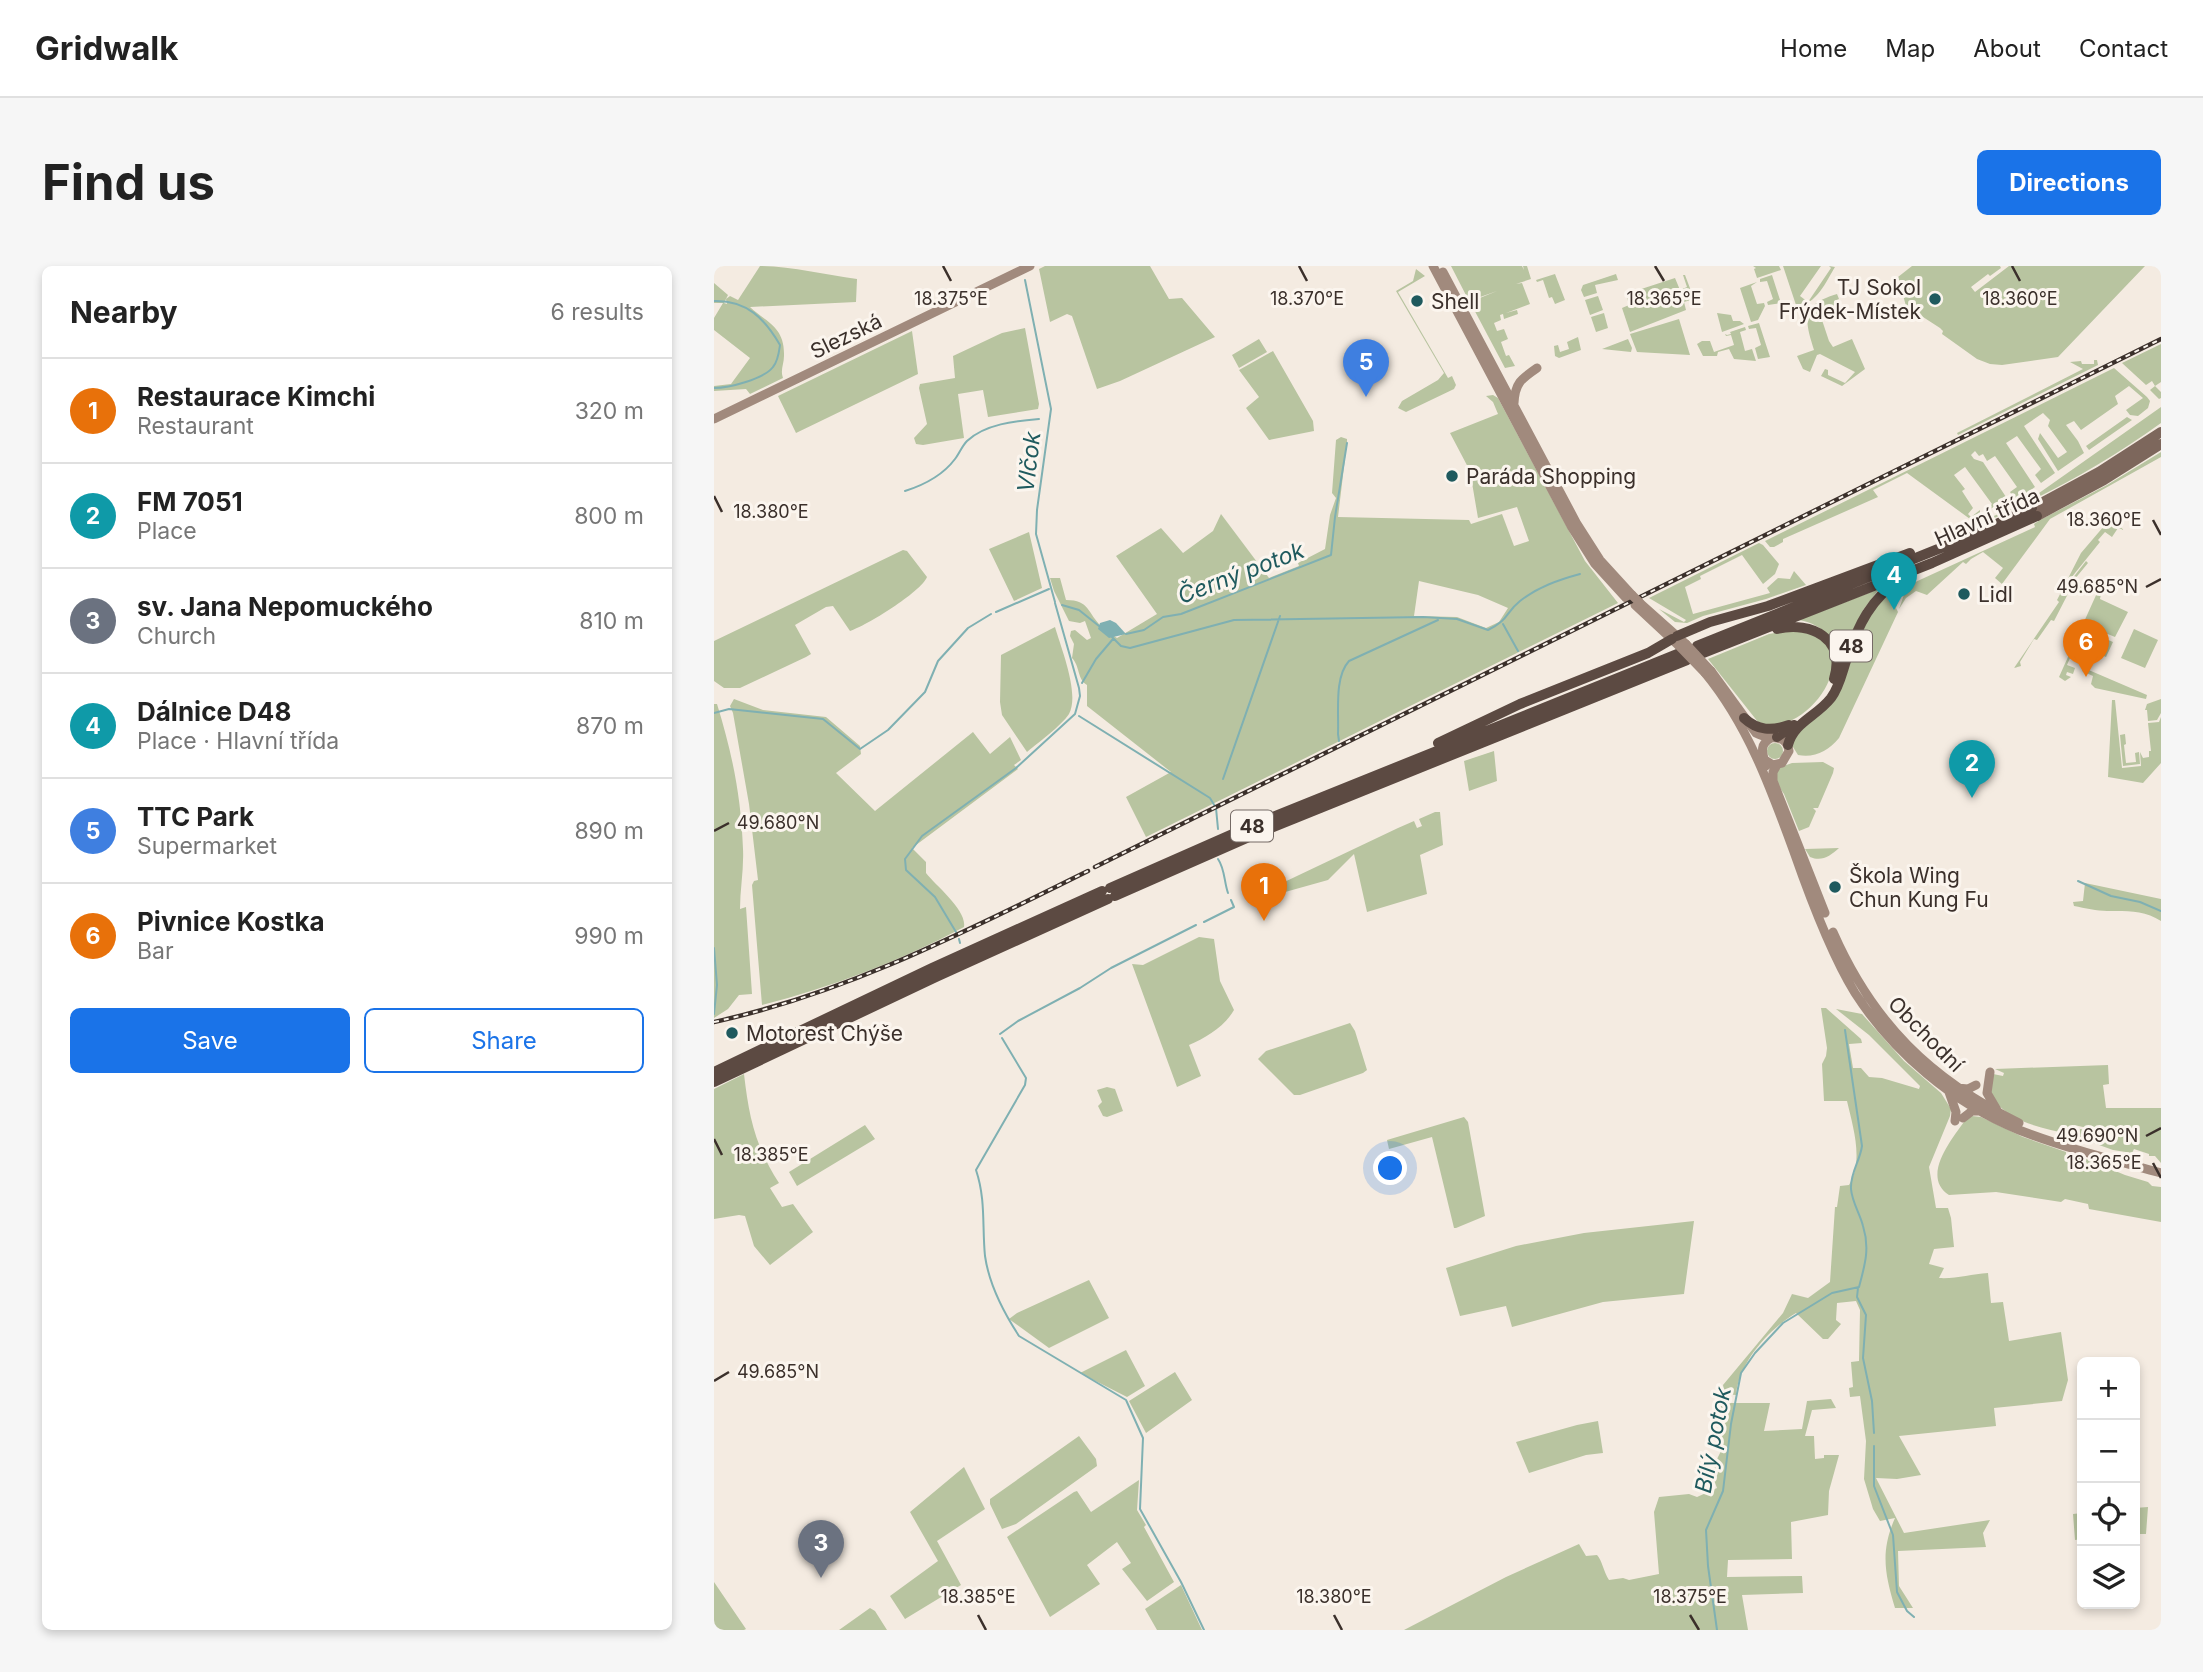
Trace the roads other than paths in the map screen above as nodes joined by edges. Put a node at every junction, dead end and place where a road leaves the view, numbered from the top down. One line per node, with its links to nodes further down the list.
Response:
1 (1030, 266): 6 (main road, Slezská)
2 (1433, 266): 12 (main road)
3 (1439, 266): 5 (main road)
4 (1537, 368): 5 (main road)
5 (1514, 405): 12 (main road)
6 (714, 419)
7 (2161, 432): 9 (main road, 48)
8 (2161, 444): 9 (main road, Hlavní třída / 48)
9 (2034, 512): 10 (highway, 48); 11 (highway, Hlavní třída / 48)
10 (1964, 539): 14 (highway, 48); 14 (highway, 48)
11 (1932, 563): 13 (highway, Hlavní třída / 48); 20 (highway, 48)
12 (1633, 600): 14 (main road)
13 (1734, 641): 14 (highway, Hlavní třída / 48); 17 (highway, 48)
14 (1685, 647): 15 (main road, bridge); 24 (highway, Hlavní třída / 48); 24 (highway, 48)
15 (1708, 672): 16 (main road); 18 (main road)
16 (1744, 718): 17 (highway, 48); 19 (main road)
17 (1801, 718): 19 (highway, 48)
18 (1745, 733): 21 (main road); 25 (main road)
19 (1774, 737): 20 (main road); 21 (main road)
20 (1788, 745): 23 (main road)
21 (1762, 748): 22 (main road)
22 (1765, 760): 23 (main road); 25 (main road)
23 (1777, 765): 31 (main road, Obchodní)
24 (1398, 771): 26 (highway, 48)
25 (1771, 791): 31 (main road, Obchodní)
26 (1109, 893): 27 (highway); 29 (highway)
27 (714, 1072)
28 (1990, 1072): 33 (main road)
29 (714, 1082)
30 (1976, 1085): 31 (main road)
31 (1952, 1089): 32 (main road, Obchodní); 32 (main road); 33 (main road, Obchodní)
32 (1982, 1111): 34 (main road, Obchodní)
33 (2000, 1114): 34 (main road, Obchodní)
34 (2161, 1171)

